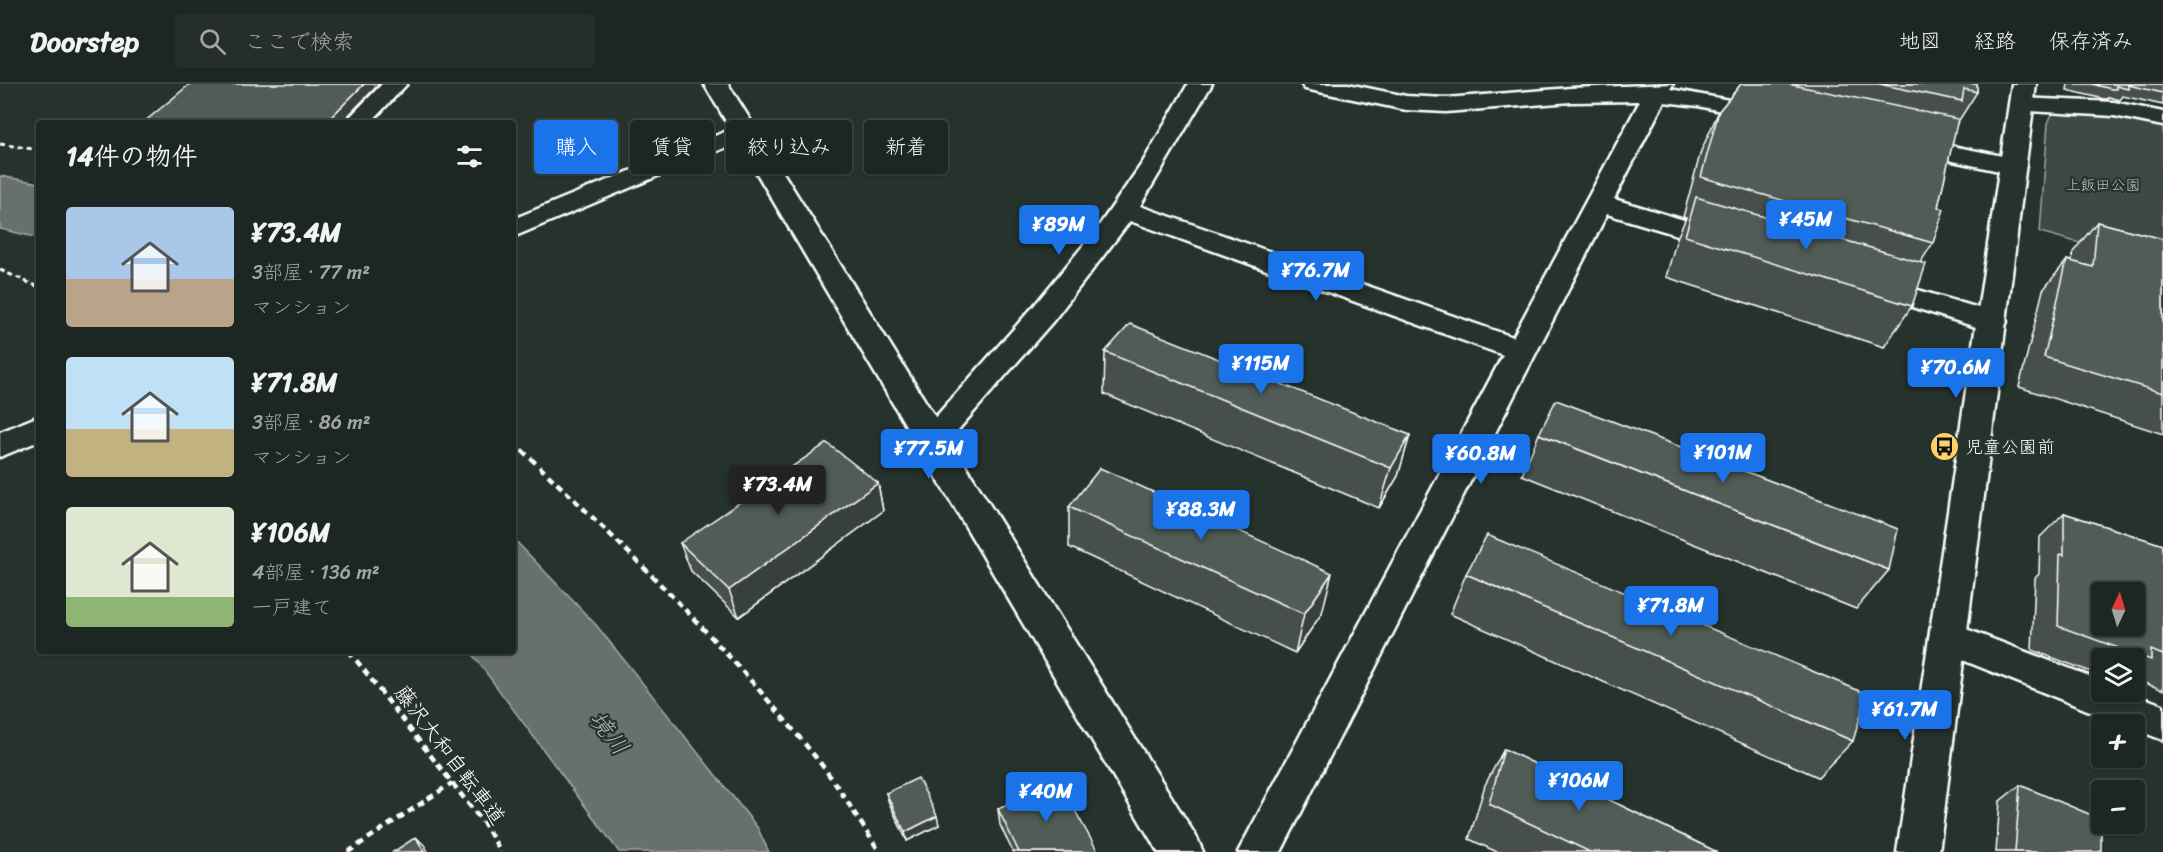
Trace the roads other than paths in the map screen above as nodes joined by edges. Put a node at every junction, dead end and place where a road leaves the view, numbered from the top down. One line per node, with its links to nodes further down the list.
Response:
1 (395, 84): 9 (street)
2 (716, 84): 10 (street)
3 (1200, 84): 16 (street)
4 (1313, 84): 5 (street)
5 (1659, 89): 7 (street); 15 (street)
6 (2022, 95): 8 (street); 13 (street)
7 (1789, 119)
8 (2163, 119)
9 (359, 120)
10 (737, 120)
11 (1881, 138): 13 (street)
12 (726, 139): 17 (street)
13 (2013, 166): 20 (street)
14 (770, 174): 23 (street)
15 (1599, 203): 18 (street); 21 (street)
16 (1125, 210): 21 (street); 23 (street)
17 (516, 228)
18 (1753, 250)
19 (1845, 277): 20 (street)
20 (1992, 322): 25 (street)
21 (1522, 351): 28 (street)
22 (36, 429): 24 (street)
23 (933, 438): 27 (street)
24 (0, 445)
25 (1948, 638): 26 (street); 29 (street)
26 (2163, 723)
27 (1182, 852)
28 (1259, 852)
29 (1918, 852)

